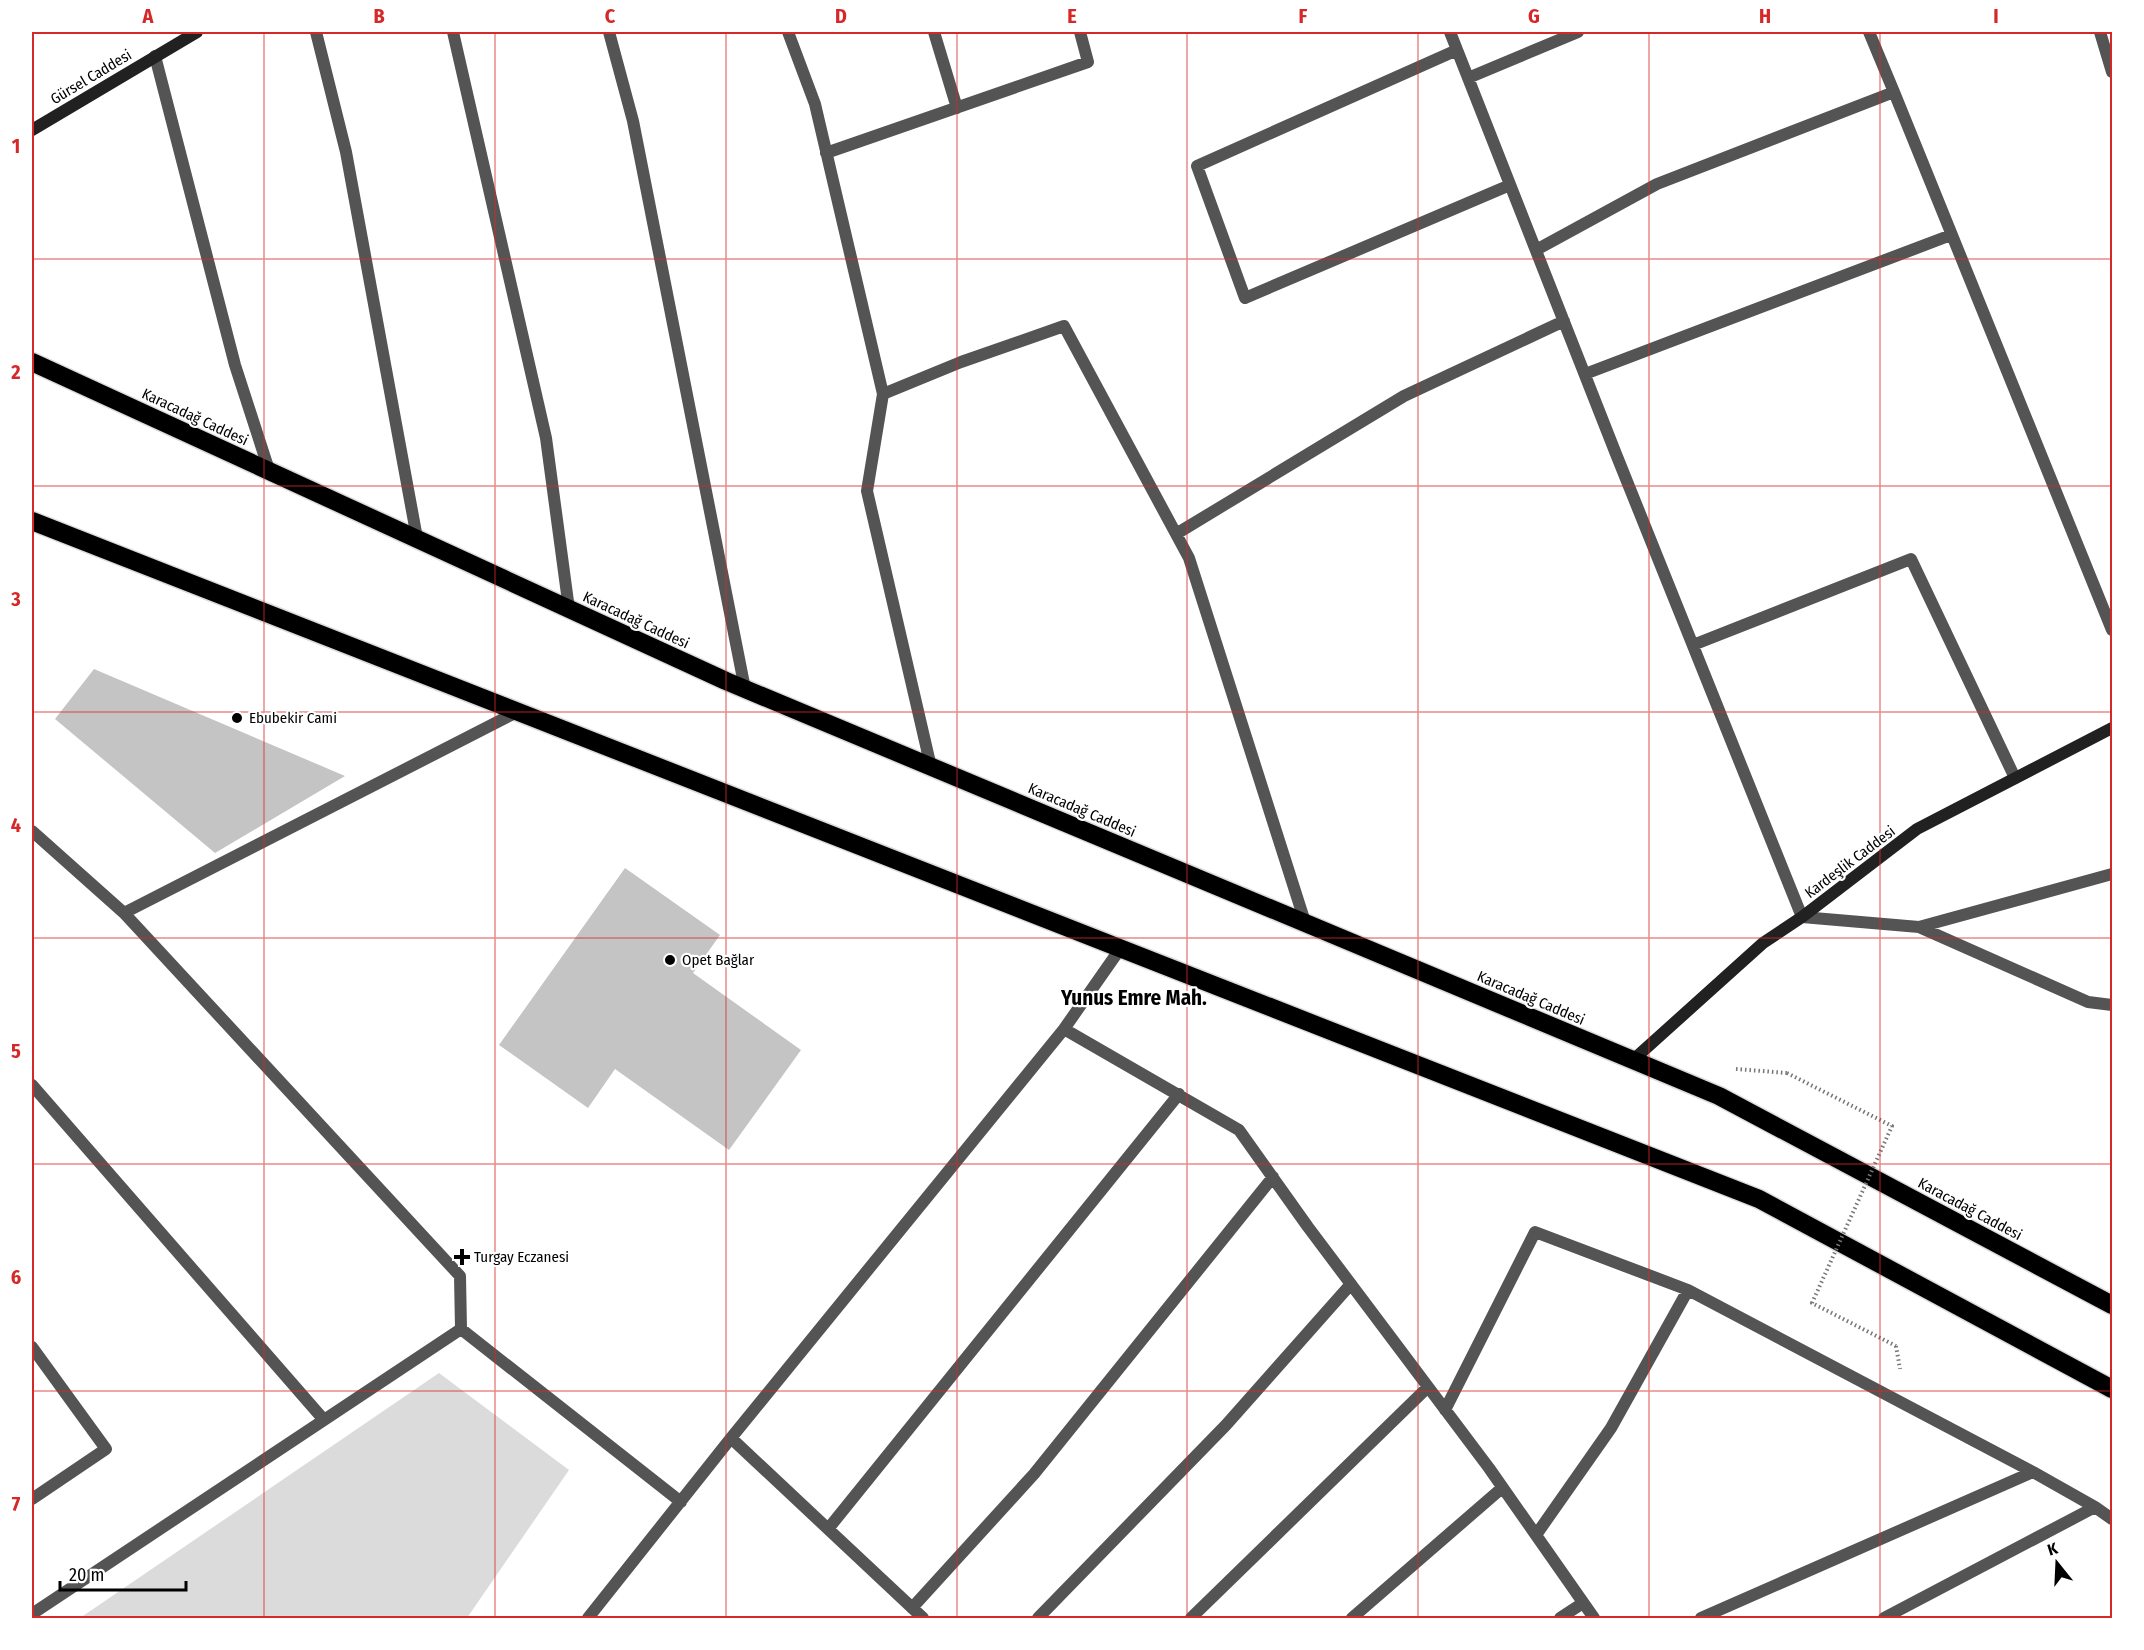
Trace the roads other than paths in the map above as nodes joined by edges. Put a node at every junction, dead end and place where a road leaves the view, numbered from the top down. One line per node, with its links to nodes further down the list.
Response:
1 (197, 32): 13 (street, Gürsel Caddesi)
2 (316, 32): 30 (street)
3 (453, 32): 31 (street)
4 (609, 32): 34 (street)
5 (788, 32): 19 (street)
6 (934, 32): 17 (street)
7 (1080, 32): 17 (street)
8 (1450, 32): 12 (street)
9 (1578, 32): 15 (street)
10 (1869, 32): 16 (street)
11 (2100, 32): 14 (street)
12 (1457, 50): 15 (street); 20 (street)
13 (155, 57): 18 (street, Gürsel Caddesi); 27 (street)
14 (2112, 72)
15 (1468, 78): 20 (street)
16 (1894, 92): 21 (street); 22 (street)
17 (957, 108): 19 (street)
18 (32, 130)
19 (826, 153): 26 (street)
20 (1510, 185): 22 (street)
21 (1951, 235): 25 (street); 32 (street)
22 (1536, 250): 23 (street)
23 (1564, 321): 25 (street); 29 (street)
24 (32, 362): 27 (highway, Karacadağ Caddesi)
25 (1585, 374): 33 (street)
26 (883, 394): 29 (street); 37 (street)
27 (268, 470): 30 (highway, Karacadağ Caddesi)
28 (32, 521): 35 (highway)
29 (1176, 534): 43 (street)
30 (417, 538): 31 (highway, Karacadağ Caddesi)
31 (569, 609): 34 (highway, Karacadağ Caddesi)
32 (2112, 630)
33 (1693, 645): 38 (street); 42 (street)
34 (745, 689): 37 (highway, Karacadağ Caddesi)
35 (517, 712): 41 (street); 45 (highway)
36 (2112, 728): 38 (street, Kardeşlik Caddesi)
37 (931, 766): 43 (highway, Karacadağ Caddesi)
38 (2015, 778): 42 (street, Kardeşlik Caddesi)
39 (32, 831): 41 (street)
40 (2112, 874): 44 (street)
41 (124, 913): 55 (street)
42 (1802, 917): 44 (street); 48 (street, Kardeşlik Caddesi)
43 (1305, 922): 48 (highway, Karacadağ Caddesi)
44 (1919, 927): 46 (street)
45 (1120, 949): 47 (street); 58 (highway)
46 (2112, 1005)
47 (1064, 1029): 50 (street); 61 (street)
48 (1633, 1060): 54 (highway, Karacadağ Caddesi)
49 (32, 1085): 60 (street)
50 (1179, 1094): 51 (street); 68 (street)
51 (1273, 1177): 52 (street); 71 (street)
52 (1352, 1284): 57 (street); 75 (street)
53 (1688, 1290): 59 (street); 62 (street); 69 (street)
54 (2109, 1299)
55 (461, 1329): 60 (street); 65 (street)
56 (32, 1347): 64 (street)
57 (1428, 1387): 59 (street); 76 (street)
58 (2112, 1389)
59 (1445, 1410): 63 (street)
60 (324, 1420): 72 (street)
61 (731, 1438): 65 (street); 68 (street)
62 (2033, 1472): 66 (street); 80 (street)
63 (1502, 1488): 69 (street); 77 (street)
64 (32, 1499)
65 (681, 1502): 73 (street)
66 (2095, 1507): 67 (street); 81 (street)
67 (2112, 1519)
68 (828, 1530): 71 (street)
69 (1536, 1535): 70 (street)
70 (1583, 1603): 78 (street); 79 (street)
71 (912, 1608): 74 (street)
72 (32, 1614)
73 (588, 1618)
74 (922, 1618)
75 (1038, 1618)
76 (1191, 1618)
77 (1352, 1618)
78 (1560, 1618)
79 (1594, 1618)
80 (1701, 1618)
81 (1884, 1618)

